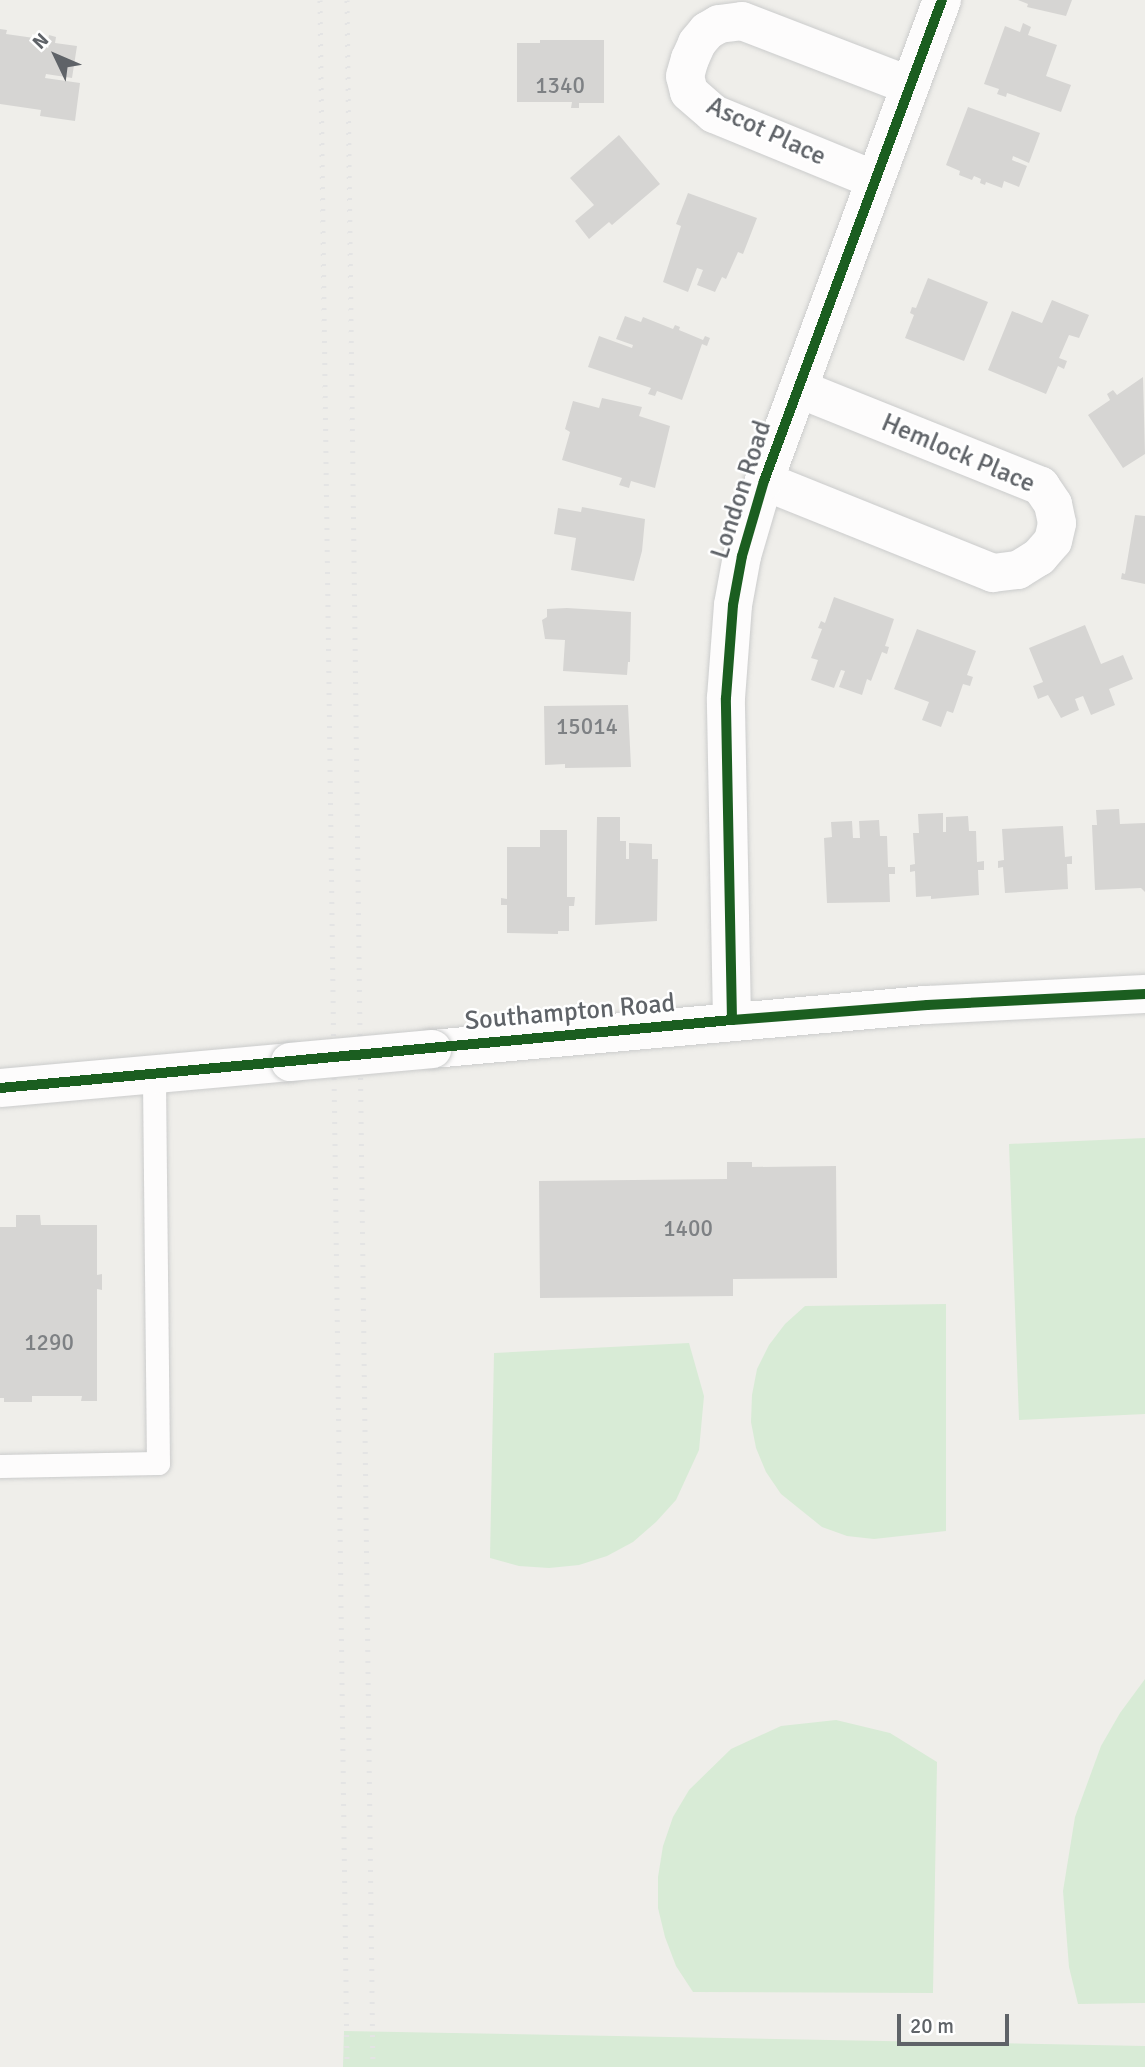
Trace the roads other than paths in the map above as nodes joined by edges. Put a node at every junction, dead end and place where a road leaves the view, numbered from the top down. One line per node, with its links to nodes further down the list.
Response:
1 (942, 0): 2 (street, London Road)
2 (908, 85): 3 (street, London Road); 3 (street, Ascot Place)
3 (875, 180): 4 (street, London Road)
4 (800, 389): 5 (street, London Road); 5 (street, Hemlock Place)
5 (764, 481): 7 (street, London Road)
6 (1145, 995): 7 (street, Southampton Road)
7 (732, 1020): 8 (street, Southampton Road, bridge)
8 (155, 1074): 9 (street, Southampton Road); 10 (lane)
9 (0, 1088)
10 (0, 1466)

